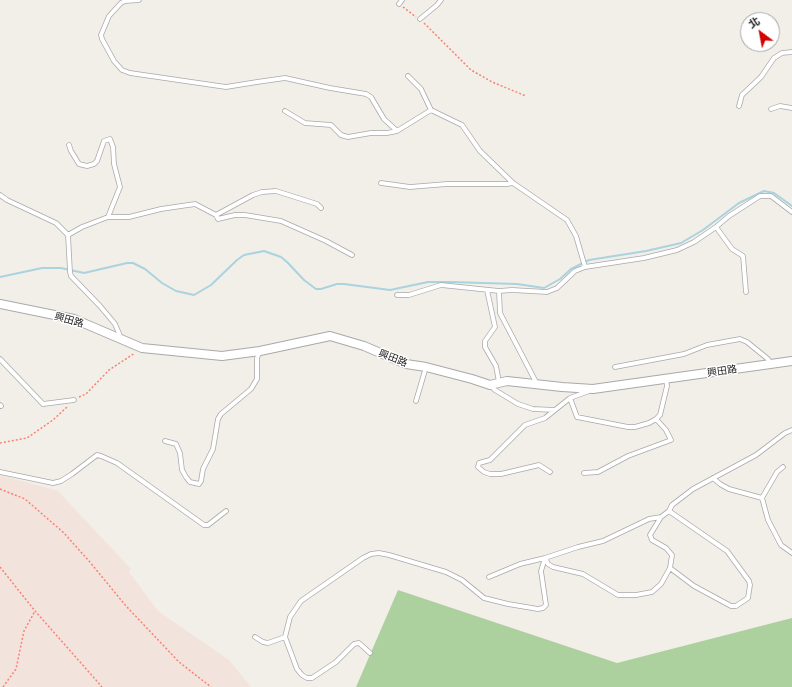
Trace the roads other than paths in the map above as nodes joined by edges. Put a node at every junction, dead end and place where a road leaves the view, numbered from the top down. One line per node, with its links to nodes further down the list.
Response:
1 (139, 0): 11 (lane)
2 (441, 0): 3 (lane)
3 (420, 19)
4 (792, 52): 6 (lane)
5 (408, 76): 9 (lane)
6 (739, 106)
7 (792, 108): 8 (lane)
8 (771, 109)
9 (431, 110): 11 (lane); 14 (lane)
10 (285, 111): 11 (lane)
11 (397, 131)
12 (69, 145): 19 (lane)
13 (381, 182): 14 (lane)
14 (513, 182): 23 (lane)
15 (0, 195): 21 (lane)
16 (321, 208): 18 (lane)
17 (792, 212): 20 (lane)
18 (216, 215): 19 (lane); 22 (lane)
19 (108, 217): 21 (lane)
20 (716, 227): 23 (lane); 26 (lane)
21 (68, 235): 29 (lane)
22 (352, 255)
23 (585, 267): 25 (lane)
24 (487, 290): 25 (lane); 27 (lane); 37 (lane)
25 (499, 292): 38 (lane)
26 (746, 292)
27 (397, 295)
28 (0, 304): 29 (street, 興田路)
29 (122, 340): 30 (street, 興田路)
30 (260, 351): 34 (street, 興田路); 47 (lane)
31 (0, 359): 42 (lane)
32 (792, 361): 33 (street, 興田路)
33 (771, 364): 35 (lane); 36 (street, 興田路)
34 (426, 367): 39 (street, 興田路); 43 (lane)
35 (615, 367)
36 (666, 379): 40 (street, 興田路); 45 (lane)
37 (500, 382): 38 (street, 興田路); 39 (street, 興田路)
38 (537, 384): 40 (street, 興田路)
39 (490, 385): 44 (lane)
40 (593, 388): 41 (lane)
41 (570, 398): 44 (lane); 45 (lane)
42 (74, 400)
43 (416, 400)
44 (555, 410): 50 (lane)
45 (656, 419): 51 (lane)
46 (792, 430): 52 (lane)
47 (165, 441)
48 (783, 467): 53 (lane)
49 (0, 472): 54 (lane)
50 (550, 472)
51 (584, 473)
52 (713, 478): 53 (lane); 55 (lane)
53 (762, 498): 57 (lane)
54 (226, 511)
55 (669, 511): 56 (lane); 59 (lane)
56 (661, 517): 58 (lane); 59 (lane)
57 (792, 553)
58 (545, 558): 59 (lane); 60 (lane); 62 (lane)
59 (670, 568)
60 (489, 577)
61 (255, 637): 62 (lane)
62 (285, 637): 63 (lane)
63 (370, 653)

